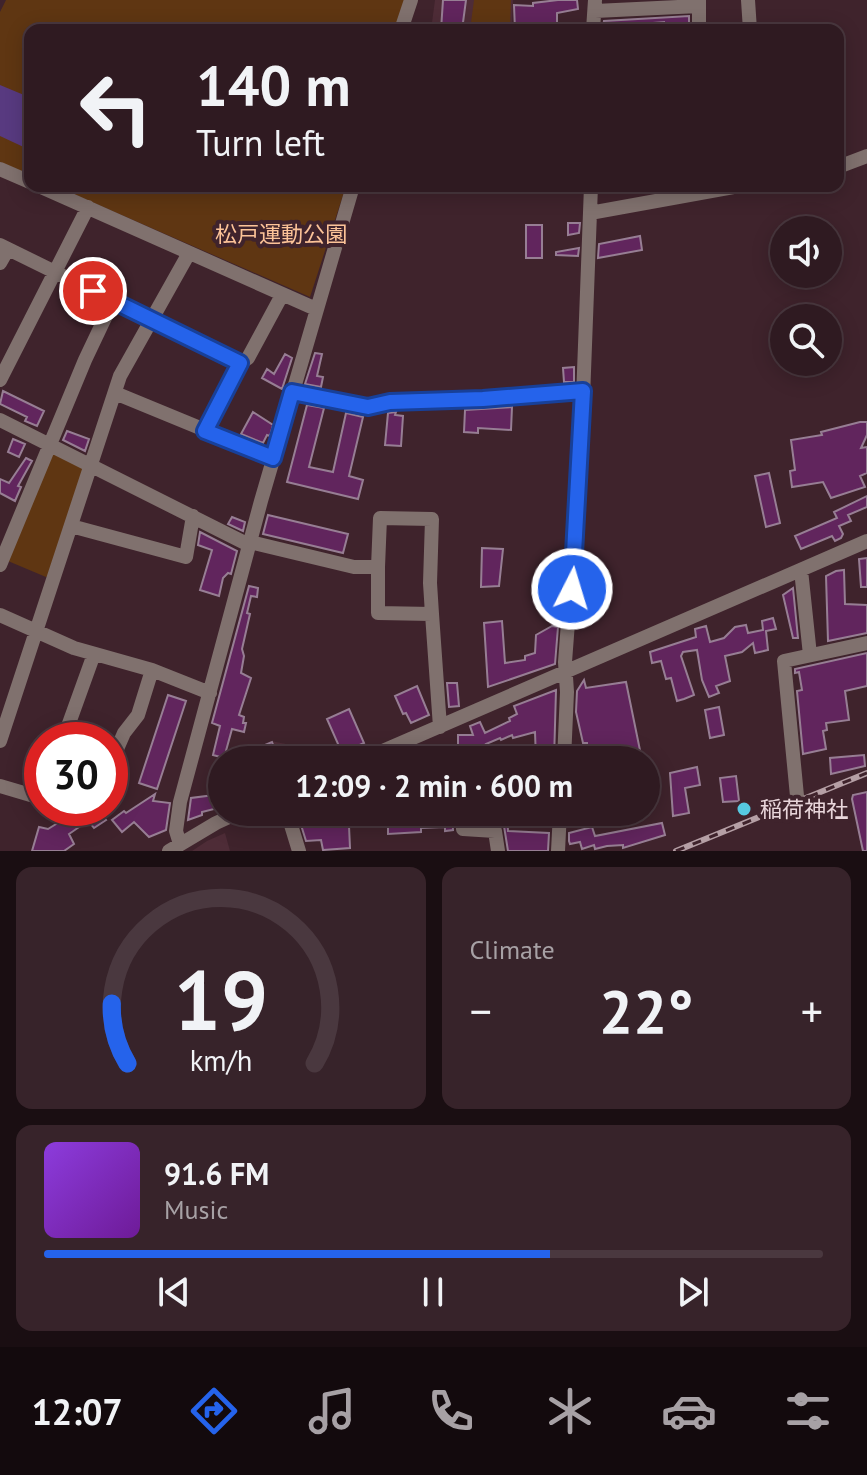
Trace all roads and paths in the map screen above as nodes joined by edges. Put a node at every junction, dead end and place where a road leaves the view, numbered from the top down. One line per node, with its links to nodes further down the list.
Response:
1 (411, 0): 5 (street)
2 (748, 0): 7 (street)
3 (699, 3): 4 (street); 6 (street)
4 (595, 6)
5 (403, 24)
6 (699, 24)
7 (750, 24)
8 (867, 156): 9 (street)
9 (844, 165)
10 (0, 169): 11 (street)
11 (24, 179)
12 (53, 192): 16 (street)
13 (351, 192): 24 (street)
14 (591, 192): 17 (street)
15 (706, 192): 17 (street)
16 (88, 207): 19 (street); 21 (street)
17 (590, 213): 28 (street)
18 (4, 247): 20 (street); 21 (street)
19 (189, 253): 22 (street); 25 (street)
20 (0, 263)
21 (55, 272): 23 (street); 27 (street)
22 (282, 295): 24 (street); 26 (street)
23 (113, 301): 25 (street); 33 (street)
24 (316, 309): 29 (street)
25 (152, 319): 26 (street); 30 (street)
26 (240, 363): 32 (street)
27 (0, 380)
28 (583, 391): 29 (street); 50 (street)
29 (292, 392): 34 (street)
30 (115, 393): 32 (street); 35 (street)
31 (0, 420): 33 (street)
32 (205, 431): 34 (street)
33 (50, 445): 35 (street); 40 (street)
34 (273, 458): 39 (street)
35 (91, 466): 36 (street); 37 (street)
36 (193, 516): 37 (street); 39 (street)
37 (71, 526): 45 (street)
38 (867, 541): 42 (street)
39 (249, 543): 41 (street); 51 (street)
40 (0, 565)
41 (378, 567): 43 (street); 43 (street)
42 (801, 570): 48 (street); 50 (street)
43 (432, 614): 53 (street)
44 (0, 615): 45 (street)
45 (36, 631): 47 (street); 55 (street)
46 (867, 643): 48 (street)
47 (94, 654): 49 (street); 52 (street)
48 (810, 655): 60 (street)
49 (152, 670): 51 (street); 54 (street)
50 (565, 672): 53 (street); 57 (street)
51 (210, 693): 65 (street)
52 (69, 722)
53 (440, 727): 56 (street)
54 (128, 728)
55 (0, 741)
56 (398, 745)
57 (565, 746)
58 (0, 786): 59 (street)
59 (24, 793)
60 (797, 796)
61 (215, 826): 65 (street)
62 (291, 826): 66 (street)
63 (463, 826): 67 (street)
64 (559, 826): 68 (street)
65 (175, 848)
66 (299, 851)
67 (498, 851)
68 (558, 851)

